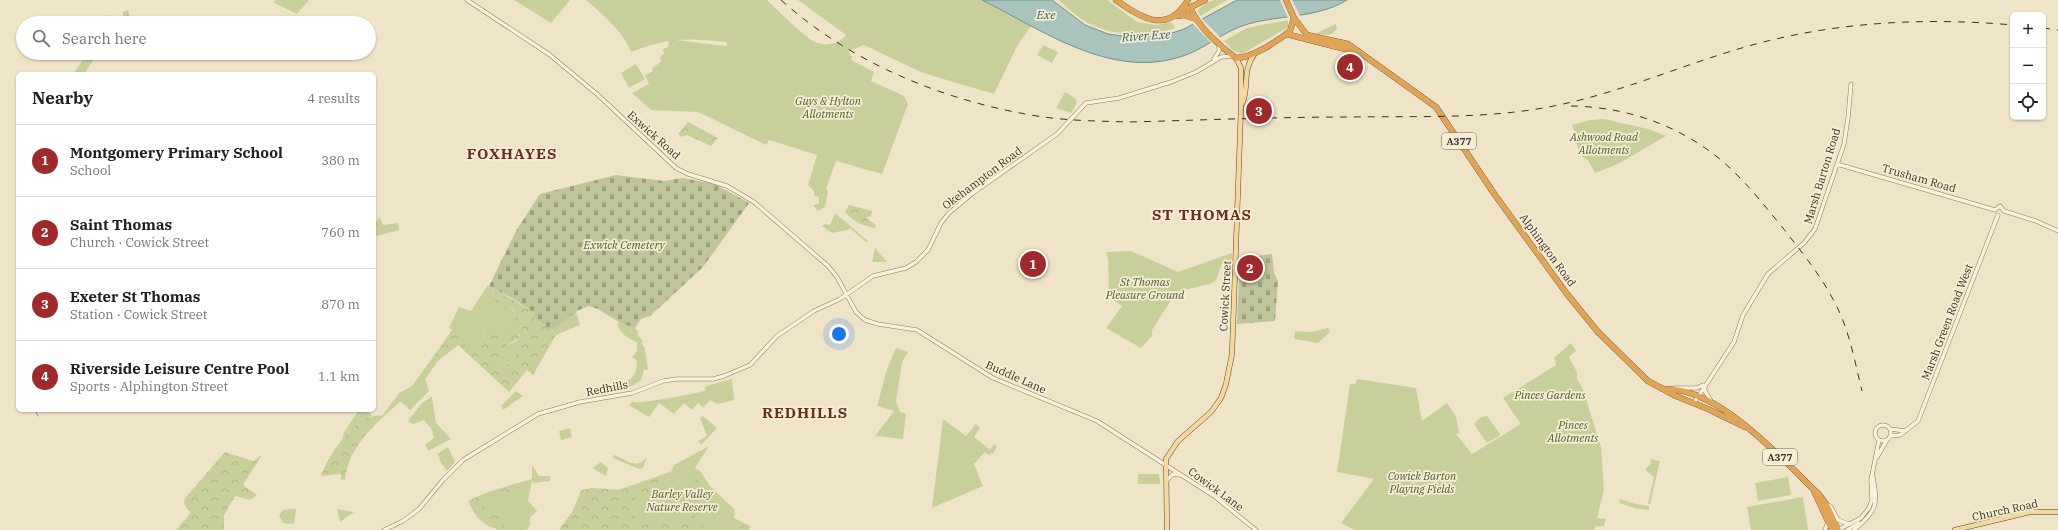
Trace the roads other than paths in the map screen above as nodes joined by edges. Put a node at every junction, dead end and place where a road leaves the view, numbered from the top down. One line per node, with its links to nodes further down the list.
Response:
1 (467, 0): 24 (street, Exwick Road)
2 (1116, 0): 9 (highway)
3 (1188, 0): 6 (main road); 7 (highway)
4 (1286, 0): 8 (highway, A377)
5 (1203, 1): 6 (highway); 10 (highway)
6 (1190, 8): 7 (highway); 10 (highway)
7 (1173, 16): 9 (highway)
8 (1294, 18): 11 (highway); 14 (highway, A377)
9 (1166, 19): 10 (highway)
10 (1196, 20): 12 (highway)
11 (1286, 34): 13 (highway); 14 (highway, A377)
12 (1219, 43): 15 (highway); 16 (street)
13 (1255, 53): 15 (highway); 18 (main road, Cowick Street)
14 (1363, 54): 26 (highway, Alphington Road / A377)
15 (1235, 57): 16 (street); 18 (main road, Cowick Street)
16 (1214, 60): 24 (street, Okehampton Road)
17 (1851, 84): 19 (street, Marsh Barton Road)
18 (1242, 105): 39 (main road, Cowick Street)
19 (1837, 164): 20 (street, Trusham Road); 25 (street, Marsh Barton Road)
20 (1995, 210): 21 (street, Trusham Road); 22 (street)
21 (2004, 211): 22 (street); 23 (street)
22 (1998, 215): 34 (street, Marsh Green Road West)
23 (2058, 231)
24 (846, 294): 39 (street, Buddle Lane); 49 (street, Redhills)
25 (1707, 380): 27 (street, Marsh Barton Road); 28 (street, Marsh Barton Road); 29 (street)
26 (1662, 389): 27 (highway, Alphington Road / A377); 30 (highway, Alphington Road / A377)
27 (1669, 389): 28 (highway, Alphington Road / A377)
28 (1698, 395): 29 (highway, Alphington Road / A377); 30 (street, Marsh Barton Road); 31 (street)
29 (1711, 402): 32 (highway, Alphington Road / A377)
30 (1694, 403): 31 (highway, Alphington Road / A377)
31 (1708, 409): 32 (highway, Alphington Road / A377)
32 (1745, 427): 43 (highway, Alphington Road / A377)
33 (1890, 429): 34 (street); 35 (street); 36 (street)
34 (1905, 431): 35 (street, Marsh Green Road West)
35 (1890, 436): 37 (street)
36 (1879, 440): 37 (street); 38 (street)
37 (1887, 440): 38 (street)
38 (1876, 460): 40 (street)
39 (1165, 464): 41 (street, Cowick Lane); 42 (main road)
40 (1873, 474): 46 (street); 48 (street)
41 (1183, 476): 42 (street); 51 (street, Cowick Lane)
42 (1166, 483): 50 (main road)
43 (1813, 489): 44 (highway, Alphington Road / A377); 47 (highway, Alphington Road / A377)
44 (1826, 504): 48 (street); 54 (highway, Alphington Road / A377)
45 (2058, 512): 57 (main road, Church Road)
46 (1866, 520): 55 (street); 56 (street)
47 (1828, 521): 52 (street); 53 (highway, Alphington Road / A377)
48 (1849, 524): 54 (street)
49 (384, 530)
50 (1167, 530)
51 (1256, 530)
52 (1825, 530)
53 (1832, 530)
54 (1838, 530)
55 (1847, 530)
56 (1854, 530)
57 (1955, 530)

